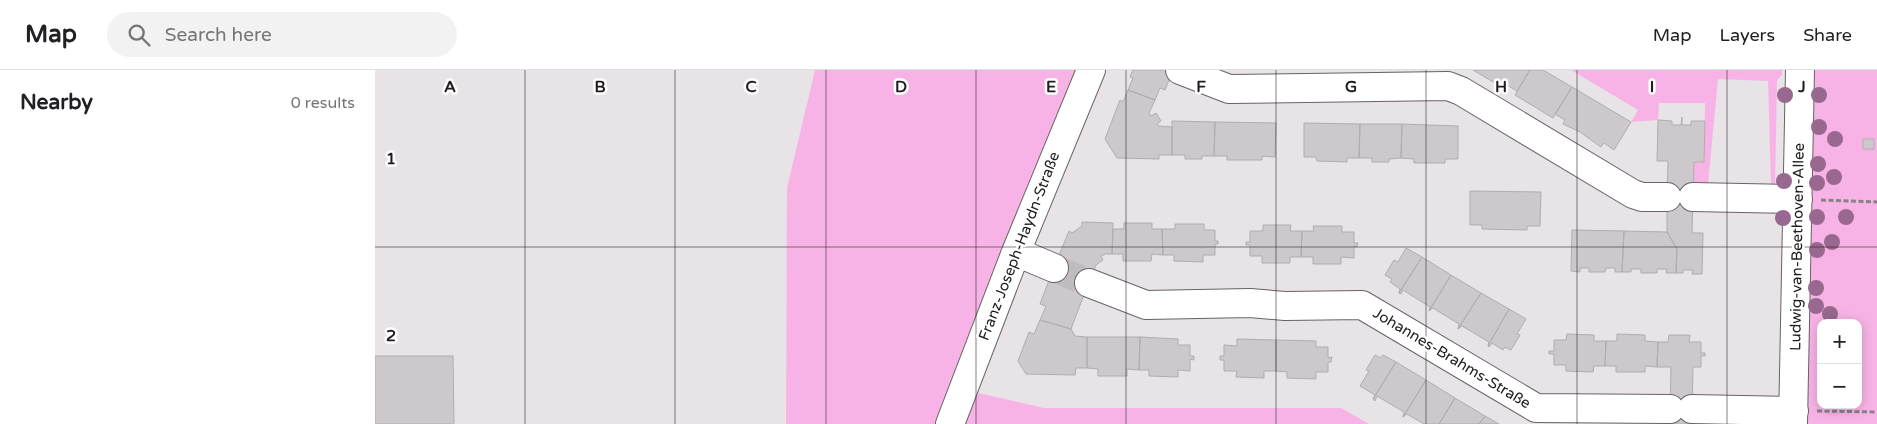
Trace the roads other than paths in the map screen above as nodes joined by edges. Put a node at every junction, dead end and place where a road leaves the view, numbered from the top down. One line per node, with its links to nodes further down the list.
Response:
1 (1091, 70): 5 (street, Franz-Joseph-Haydn-Straße)
2 (1180, 70): 4 (street)
3 (1799, 70): 4 (street, Ludwig-van-Beethoven-Allee)
4 (1798, 199): 8 (street, Ludwig-van-Beethoven-Allee)
5 (1016, 252): 6 (street); 9 (street, Franz-Joseph-Haydn-Straße)
6 (1054, 268)
7 (1089, 283): 8 (street, Johannes-Brahms-Straße)
8 (1793, 417)
9 (951, 424)

